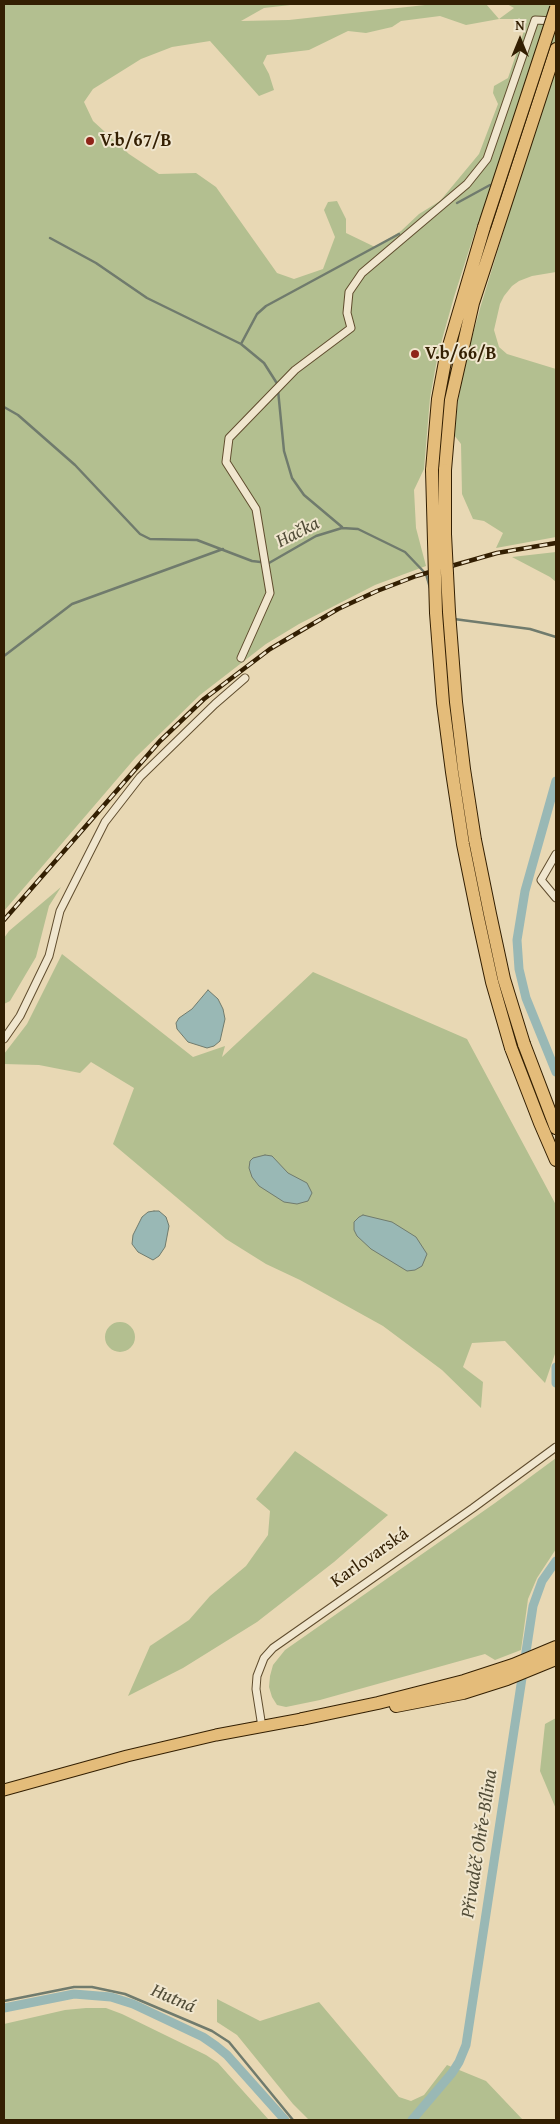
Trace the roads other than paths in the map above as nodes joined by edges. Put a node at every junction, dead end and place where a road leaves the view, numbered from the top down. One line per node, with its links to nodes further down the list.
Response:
1 (556, 8): 4 (highway, bridge)
2 (556, 21): 6 (street)
3 (556, 49): 4 (highway)
4 (490, 229): 5 (highway)
5 (438, 470): 11 (highway, bridge); 12 (highway, bridge)
6 (241, 658)
7 (245, 678): 10 (street)
8 (556, 854): 9 (street)
9 (556, 898)
10 (4, 1039)
11 (556, 1128)
12 (556, 1160)
13 (556, 1447): 18 (street, Karlovarská)
14 (556, 1647): 16 (highway)
15 (556, 1659): 16 (highway)
16 (491, 1679): 17 (highway)
17 (302, 1719): 18 (main road)
18 (262, 1727): 19 (main road)
19 (4, 1790)

